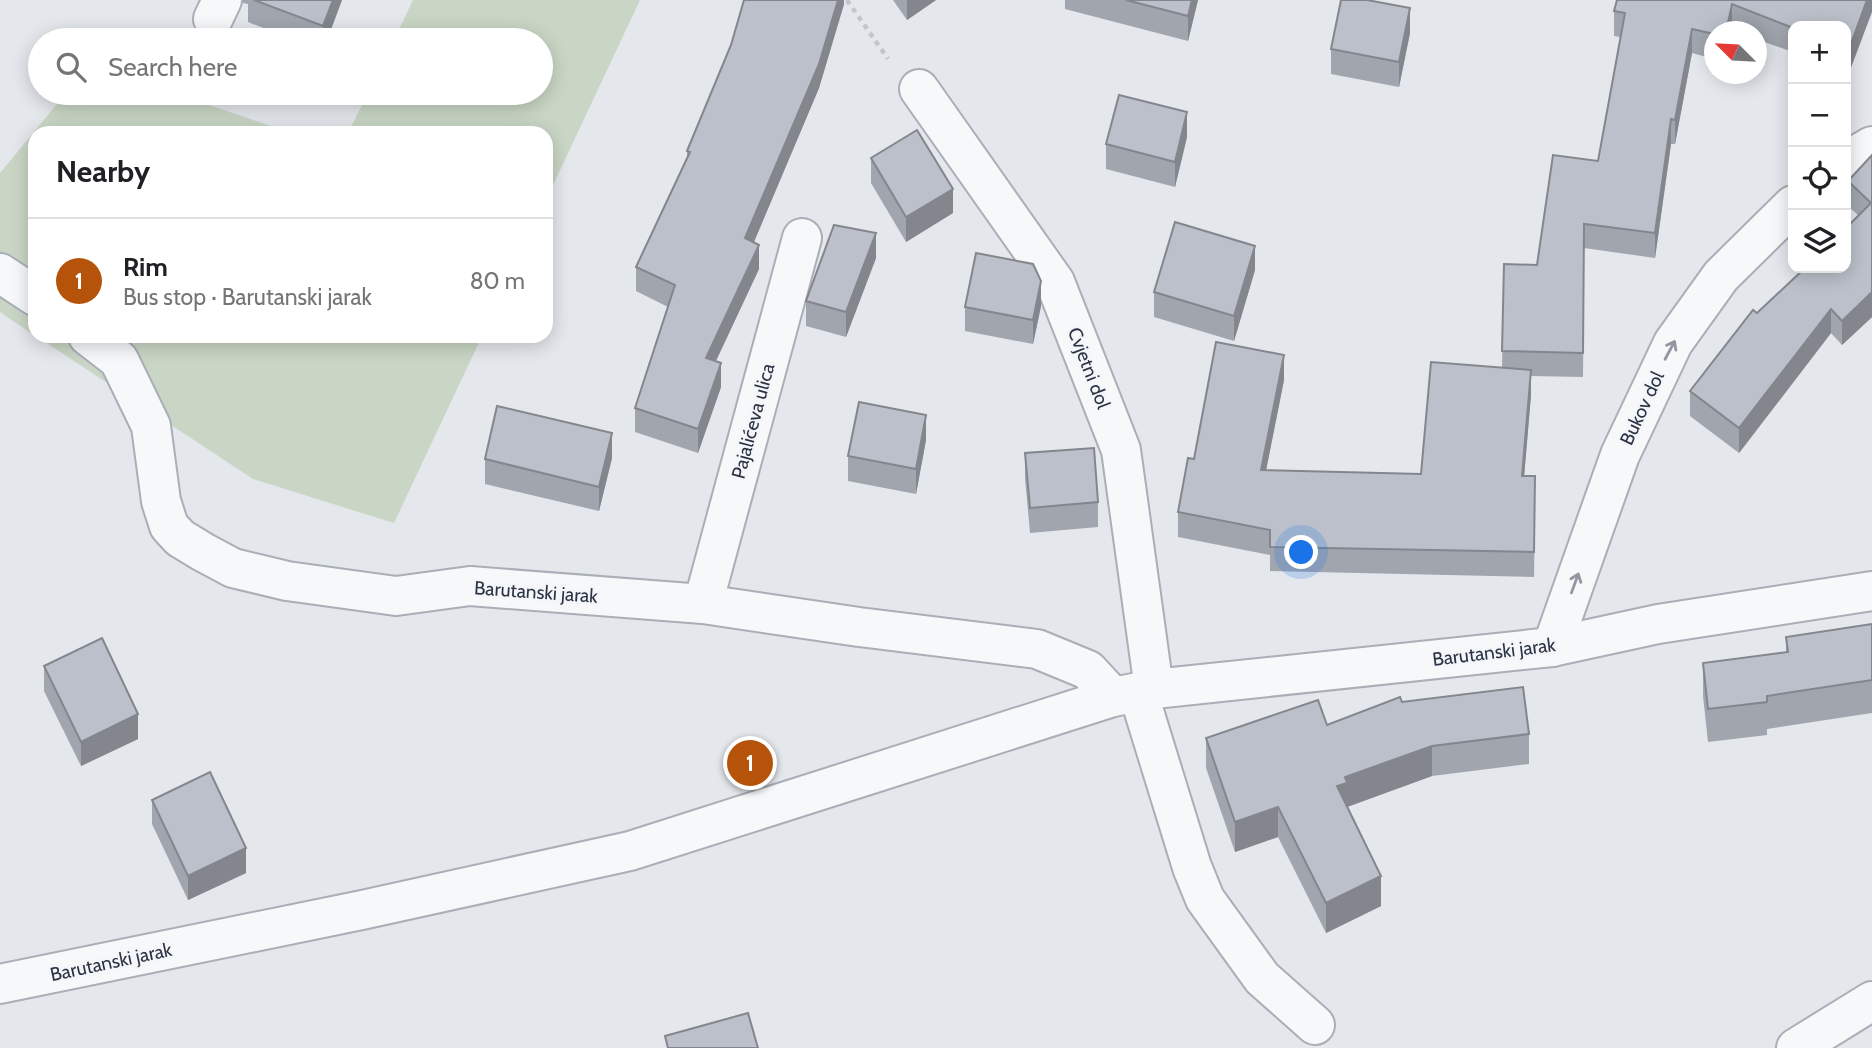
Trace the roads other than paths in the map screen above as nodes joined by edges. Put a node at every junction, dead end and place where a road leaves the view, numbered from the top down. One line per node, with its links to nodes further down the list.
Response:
1 (919, 89): 12 (street, Cvjetni dol)
2 (1872, 146): 3 (street)
3 (1851, 158)
4 (1788, 210): 11 (street, Bukov dol, one-way to 4)
5 (802, 239): 10 (street, Pajalićeva ulica)
6 (0, 273): 7 (street)
7 (28, 291)
8 (97, 343): 10 (street, Barutanski jarak)
9 (1872, 591): 11 (street, Barutanski jarak)
10 (703, 604): 12 (street, Barutanski jarak)
11 (1552, 647): 12 (street, Barutanski jarak)
12 (1135, 693): 13 (street, Barutanski jarak); 15 (street, Cvjetni dol)
13 (0, 984)
14 (1872, 1001): 16 (street)
15 (1315, 1025)
16 (1796, 1048)

